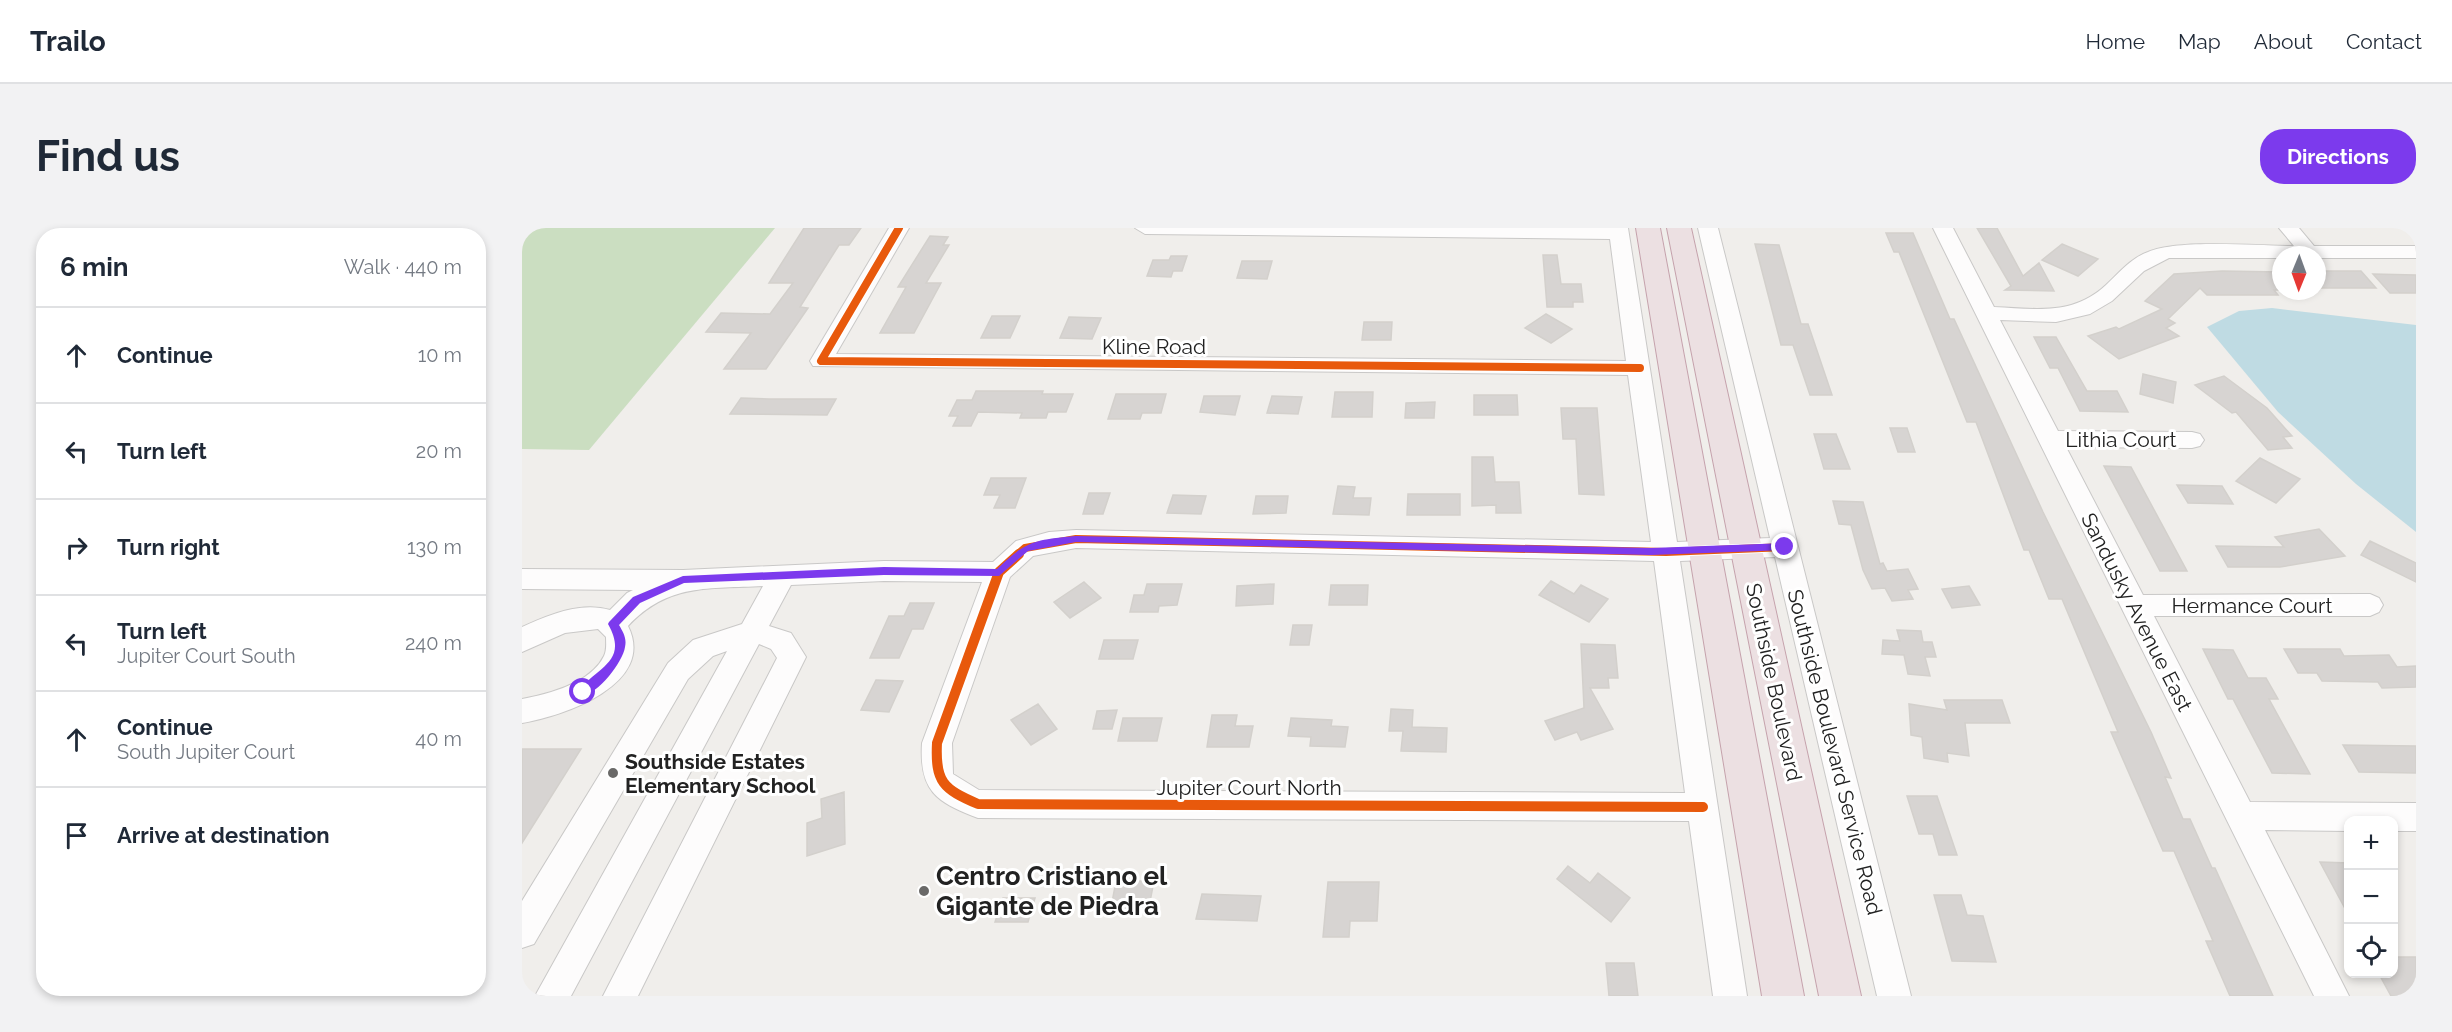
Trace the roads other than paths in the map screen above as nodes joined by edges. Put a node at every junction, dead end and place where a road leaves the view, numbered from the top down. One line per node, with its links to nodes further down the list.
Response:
1 (899, 228): 14 (street, Kline Road)
2 (1145, 228): 8 (street)
3 (1648, 228): 19 (highway, Southside Boulevard)
4 (1679, 228): 18 (highway, Southside Boulevard)
5 (1708, 228): 17 (street, Southside Boulevard Service Road)
6 (1942, 228): 13 (street, Sandusky Avenue East)
7 (2289, 228): 9 (street)
8 (1618, 230): 14 (street)
9 (2304, 246)
10 (2272, 251): 13 (street)
11 (2326, 251): 12 (street)
12 (2416, 252)
13 (1986, 314): 15 (street, Sandusky Avenue East)
14 (1640, 368): 20 (street)
15 (2050, 439): 16 (street, Lithia Court); 27 (street, Sandusky Avenue East)
16 (2192, 440)
17 (1785, 547): 18 (street); 42 (street, Southside Boulevard Service Road)
18 (1746, 548): 19 (street); 41 (highway, Southside Boulevard)
19 (1704, 550): 20 (street); 40 (highway, Southside Boulevard)
20 (1666, 552): 21 (street); 33 (street)
21 (999, 572): 22 (street); 33 (street, Jupiter Court North)
22 (782, 577): 25 (street); 30 (street)
23 (522, 579): 24 (street)
24 (558, 579): 25 (street); 28 (street)
25 (683, 580): 29 (street)
26 (2370, 605): 27 (street, Hermance Court)
27 (2134, 606): 34 (street, Sandusky Avenue East)
28 (562, 621): 29 (street); 31 (street)
29 (613, 624): 32 (street)
30 (753, 631): 36 (street); 37 (street); 38 (street)
31 (522, 640)
32 (522, 711)
33 (1703, 807): 39 (street)
34 (2241, 816): 35 (street); 43 (street, Sandusky Avenue East)
35 (2416, 817)
36 (522, 932)
37 (552, 996)
38 (620, 996)
39 (1730, 996)
40 (1783, 996)
41 (1840, 996)
42 (1894, 996)
43 (2332, 996)

